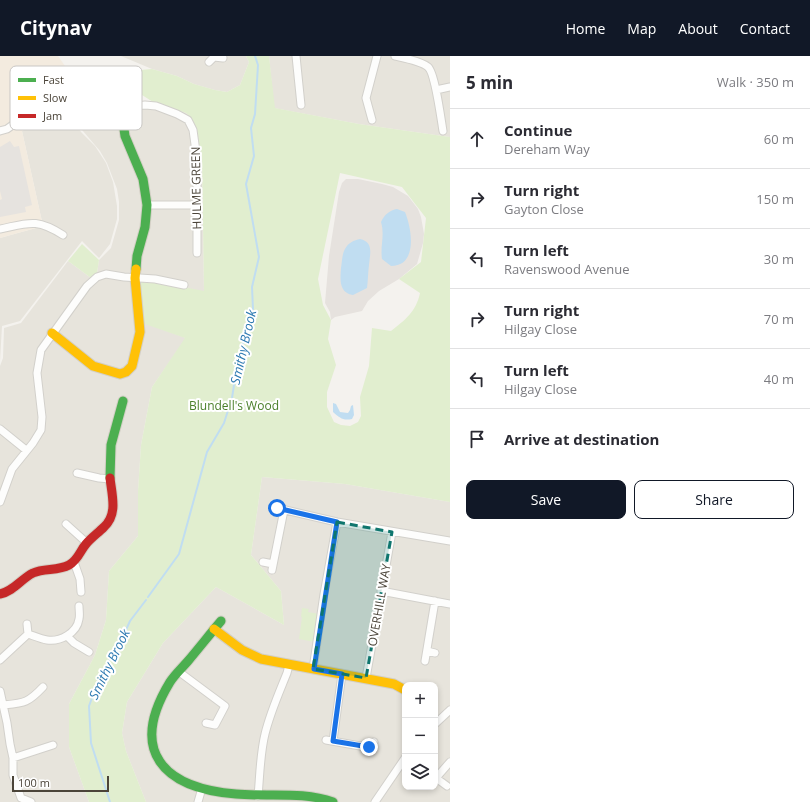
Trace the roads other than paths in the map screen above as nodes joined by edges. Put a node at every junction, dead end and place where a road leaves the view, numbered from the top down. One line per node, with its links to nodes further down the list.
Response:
1 (296, 56): 9 (street)
2 (377, 56): 10 (street)
3 (395, 56): 7 (street)
4 (213, 58): 5 (street)
5 (223, 58)
6 (450, 87): 7 (street)
7 (436, 90): 14 (street)
8 (142, 105): 18 (street, HULME GREEN)
9 (301, 105)
10 (369, 110): 11 (street); 12 (street)
11 (361, 113)
12 (372, 120)
13 (10, 127): 16 (street)
14 (440, 128)
15 (124, 130): 17 (street)
16 (0, 131)
17 (147, 205): 18 (street); 22 (street)
18 (197, 205): 21 (street, HULME GREEN)
19 (0, 229): 20 (street)
20 (63, 235)
21 (197, 253)
22 (135, 278): 23 (street); 24 (street); 24 (street)
23 (184, 285)
24 (52, 333): 27 (street)
25 (123, 401): 29 (street)
26 (0, 429): 27 (street)
27 (26, 450): 30 (street)
28 (77, 473): 29 (street)
29 (110, 479): 35 (street)
30 (0, 502)
31 (337, 522): 33 (street); 37 (street); 55 (street)
32 (66, 524): 35 (street)
33 (392, 532): 34 (street); 39 (street, OVERHILL WAY)
34 (450, 541)
35 (87, 543): 36 (street)
36 (74, 562): 38 (street); 40 (street)
37 (263, 562)
38 (81, 592)
39 (381, 592): 41 (street); 58 (street, OVERHILL WAY)
40 (0, 594)
41 (435, 601): 42 (street); 49 (street)
42 (450, 604)
43 (79, 606): 48 (street)
44 (220, 621): 46 (street)
45 (27, 624): 47 (street)
46 (214, 629): 54 (street); 56 (street)
47 (28, 634): 48 (street); 52 (street)
48 (67, 636): 50 (street)
49 (427, 651): 51 (street); 53 (street)
50 (89, 652)
51 (435, 653)
52 (0, 660)
53 (425, 661)
54 (289, 665): 55 (street); 75 (street)
55 (314, 669): 57 (street)
56 (178, 672): 65 (street); 74 (street)
57 (342, 674): 58 (street); 66 (street)
58 (366, 678): 60 (street)
59 (43, 688): 62 (street)
60 (402, 688)
61 (0, 691): 62 (street)
62 (4, 705): 68 (street)
63 (450, 710): 64 (street)
64 (438, 718)
65 (206, 723)
66 (374, 742)
67 (53, 745): 68 (street)
68 (13, 758): 77 (street)
69 (402, 762): 81 (street)
70 (450, 762): 71 (street)
71 (438, 776)
72 (438, 779): 73 (street)
73 (447, 786)
74 (202, 788): 75 (street); 79 (street)
75 (258, 796): 76 (street)
76 (291, 799): 80 (street)
77 (18, 800): 78 (street)
78 (31, 802)
79 (198, 802)
80 (333, 802)
81 (375, 802)

